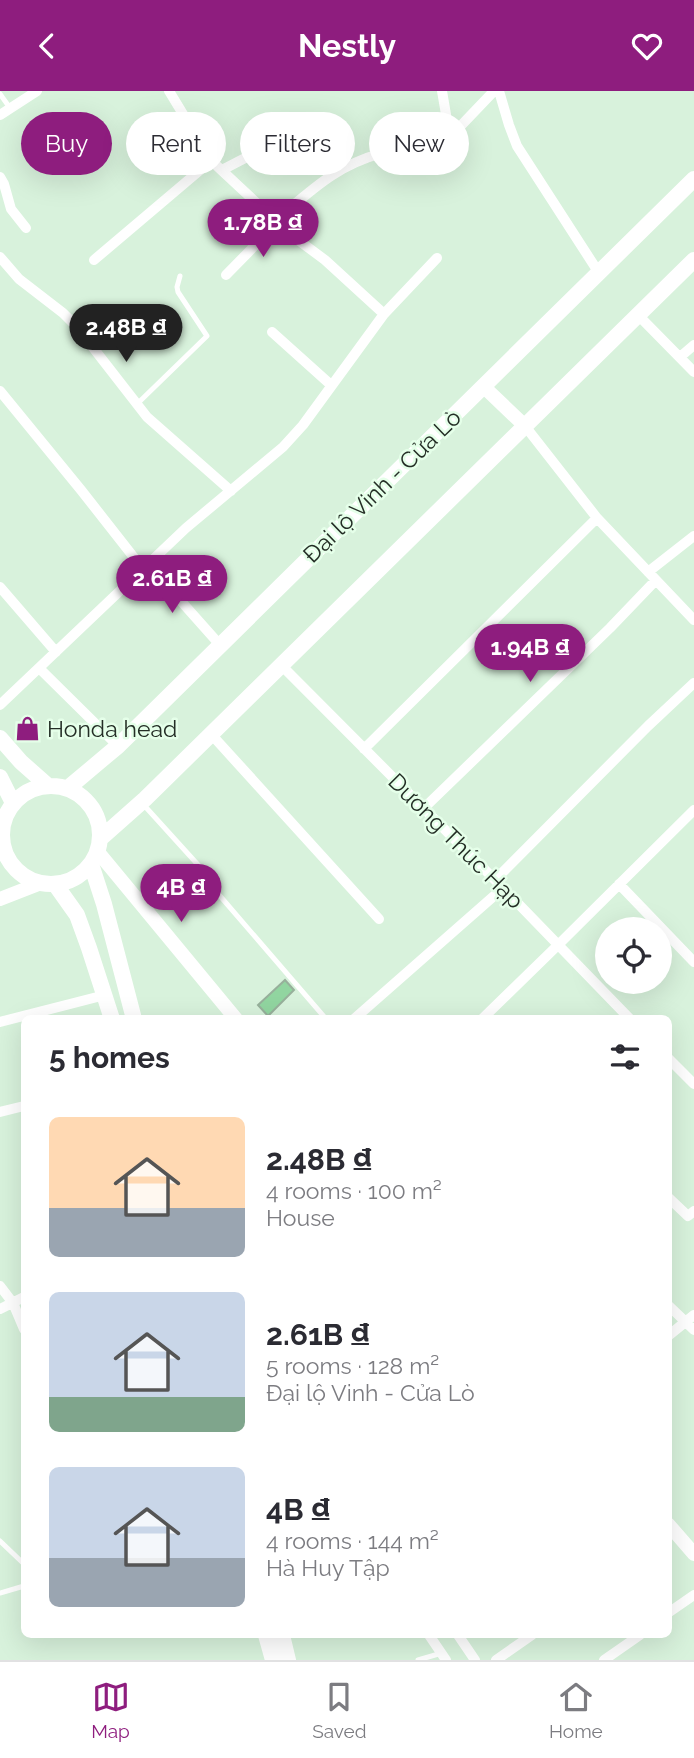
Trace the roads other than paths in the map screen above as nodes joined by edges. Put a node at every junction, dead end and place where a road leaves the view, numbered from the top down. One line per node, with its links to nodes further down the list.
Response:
1 (37, 91): 6 (street)
2 (169, 91): 7 (street)
3 (442, 91): 8 (street)
4 (497, 91): 9 (street); 21 (street)
5 (0, 94): 6 (lane)
6 (3, 112)
7 (182, 112)
8 (446, 112)
9 (469, 119)
10 (369, 158): 15 (street)
11 (226, 174): 15 (street)
12 (194, 175): 19 (street)
13 (0, 177): 16 (street)
14 (694, 179): 21 (main road, Đại lộ Vinh - Cửa Lò)
15 (277, 221): 22 (street); 24 (street)
16 (26, 228)
17 (0, 257): 33 (street)
18 (437, 258): 24 (street)
19 (94, 260)
20 (694, 260): 25 (main road)
21 (599, 273): 31 (main road, Đại lộ Vinh - Cửa Lò)
22 (226, 275)
23 (180, 276): 33 (lane)
24 (384, 314): 30 (street)
25 (638, 315): 28 (street); 34 (main road)
26 (272, 332): 30 (street)
27 (694, 345): 28 (street)
28 (680, 357): 29 (street)
29 (694, 372)
30 (331, 385): 35 (street)
31 (484, 386): 34 (main road); 42 (main road, Đại lộ Vinh - Cửa Lò)
32 (0, 391): 38 (street)
33 (137, 404): 35 (street)
34 (525, 426): 36 (street); 44 (main road)
35 (231, 491): 38 (street)
36 (597, 518): 39 (street); 51 (street)
37 (694, 536): 39 (street)
38 (145, 566): 42 (street); 43 (street)
39 (652, 576): 41 (street); 57 (street)
40 (0, 587): 43 (street)
41 (694, 620)
42 (220, 645): 50 (main road, Đại lộ Vinh - Cửa Lò)
43 (56, 652): 45 (street)
44 (281, 666): 48 (main road); 51 (street, Dương Thúc Hạp)
45 (39, 668): 47 (street); 50 (street)
46 (694, 683): 62 (street)
47 (0, 705)
48 (211, 734): 56 (main road); 65 (street)
49 (0, 738): 53 (main road)
50 (118, 746): 54 (main road, Đại lộ Vinh - Cửa Lò)
51 (364, 749): 57 (street, Dương Thúc Hạp)
52 (0, 776): 55 (main road)
53 (47, 785): 54 (main road); 55 (main road)
54 (68, 788): 60 (main road)
55 (13, 803): 59 (main road)
56 (142, 803): 60 (main road); 74 (lane)
57 (424, 808): 62 (street, Dương Thúc Hạp)
58 (692, 815): 63 (street)
59 (2, 818): 61 (main road)
60 (97, 851): 61 (main road); 72 (main road); 73 (main road)
61 (48, 884): 64 (main road); 68 (main road)
62 (499, 884): 66 (street, Dương Thúc Hạp); 75 (street)
63 (619, 884): 66 (street); 67 (street)
64 (0, 899)
65 (379, 919)
66 (558, 945): 69 (street); 78 (street, Dương Thúc Hạp)
67 (694, 962)
68 (105, 995): 70 (street); 71 (main road)
69 (491, 1010): 76 (street); 77 (street)
70 (27, 1015)
71 (111, 1015)
72 (133, 1015)
73 (233, 1015)
74 (323, 1015)
75 (358, 1015)
76 (486, 1015)
77 (496, 1015)
78 (626, 1015)
79 (21, 1017): 80 (street)
80 (0, 1022)
81 (672, 1062): 82 (street)
82 (694, 1084)
83 (21, 1107): 84 (street)
84 (0, 1112)
85 (672, 1200): 86 (street)
86 (692, 1216)
87 (0, 1286): 89 (street)
88 (21, 1299): 89 (street)
89 (13, 1303): 91 (street); 93 (street)
90 (672, 1307): 92 (street)
91 (0, 1309)
92 (690, 1318): 94 (street); 95 (street)
93 (21, 1322)
94 (694, 1330)
95 (672, 1333)
96 (672, 1530): 98 (main road)
97 (0, 1541): 99 (lane)
98 (694, 1554)
99 (21, 1561)
100 (21, 1587): 101 (lane)
101 (0, 1593)
102 (694, 1595): 103 (street)
103 (672, 1610)
104 (267, 1638): 111 (main road)
105 (283, 1638): 112 (main road)
106 (431, 1638): 110 (street)
107 (460, 1638): 114 (street)
108 (528, 1638): 115 (street)
109 (636, 1638): 116 (street)
110 (444, 1657): 113 (lane)
111 (272, 1660)
112 (288, 1660)
113 (418, 1660)
114 (475, 1660)
115 (496, 1660)
116 (604, 1660)

